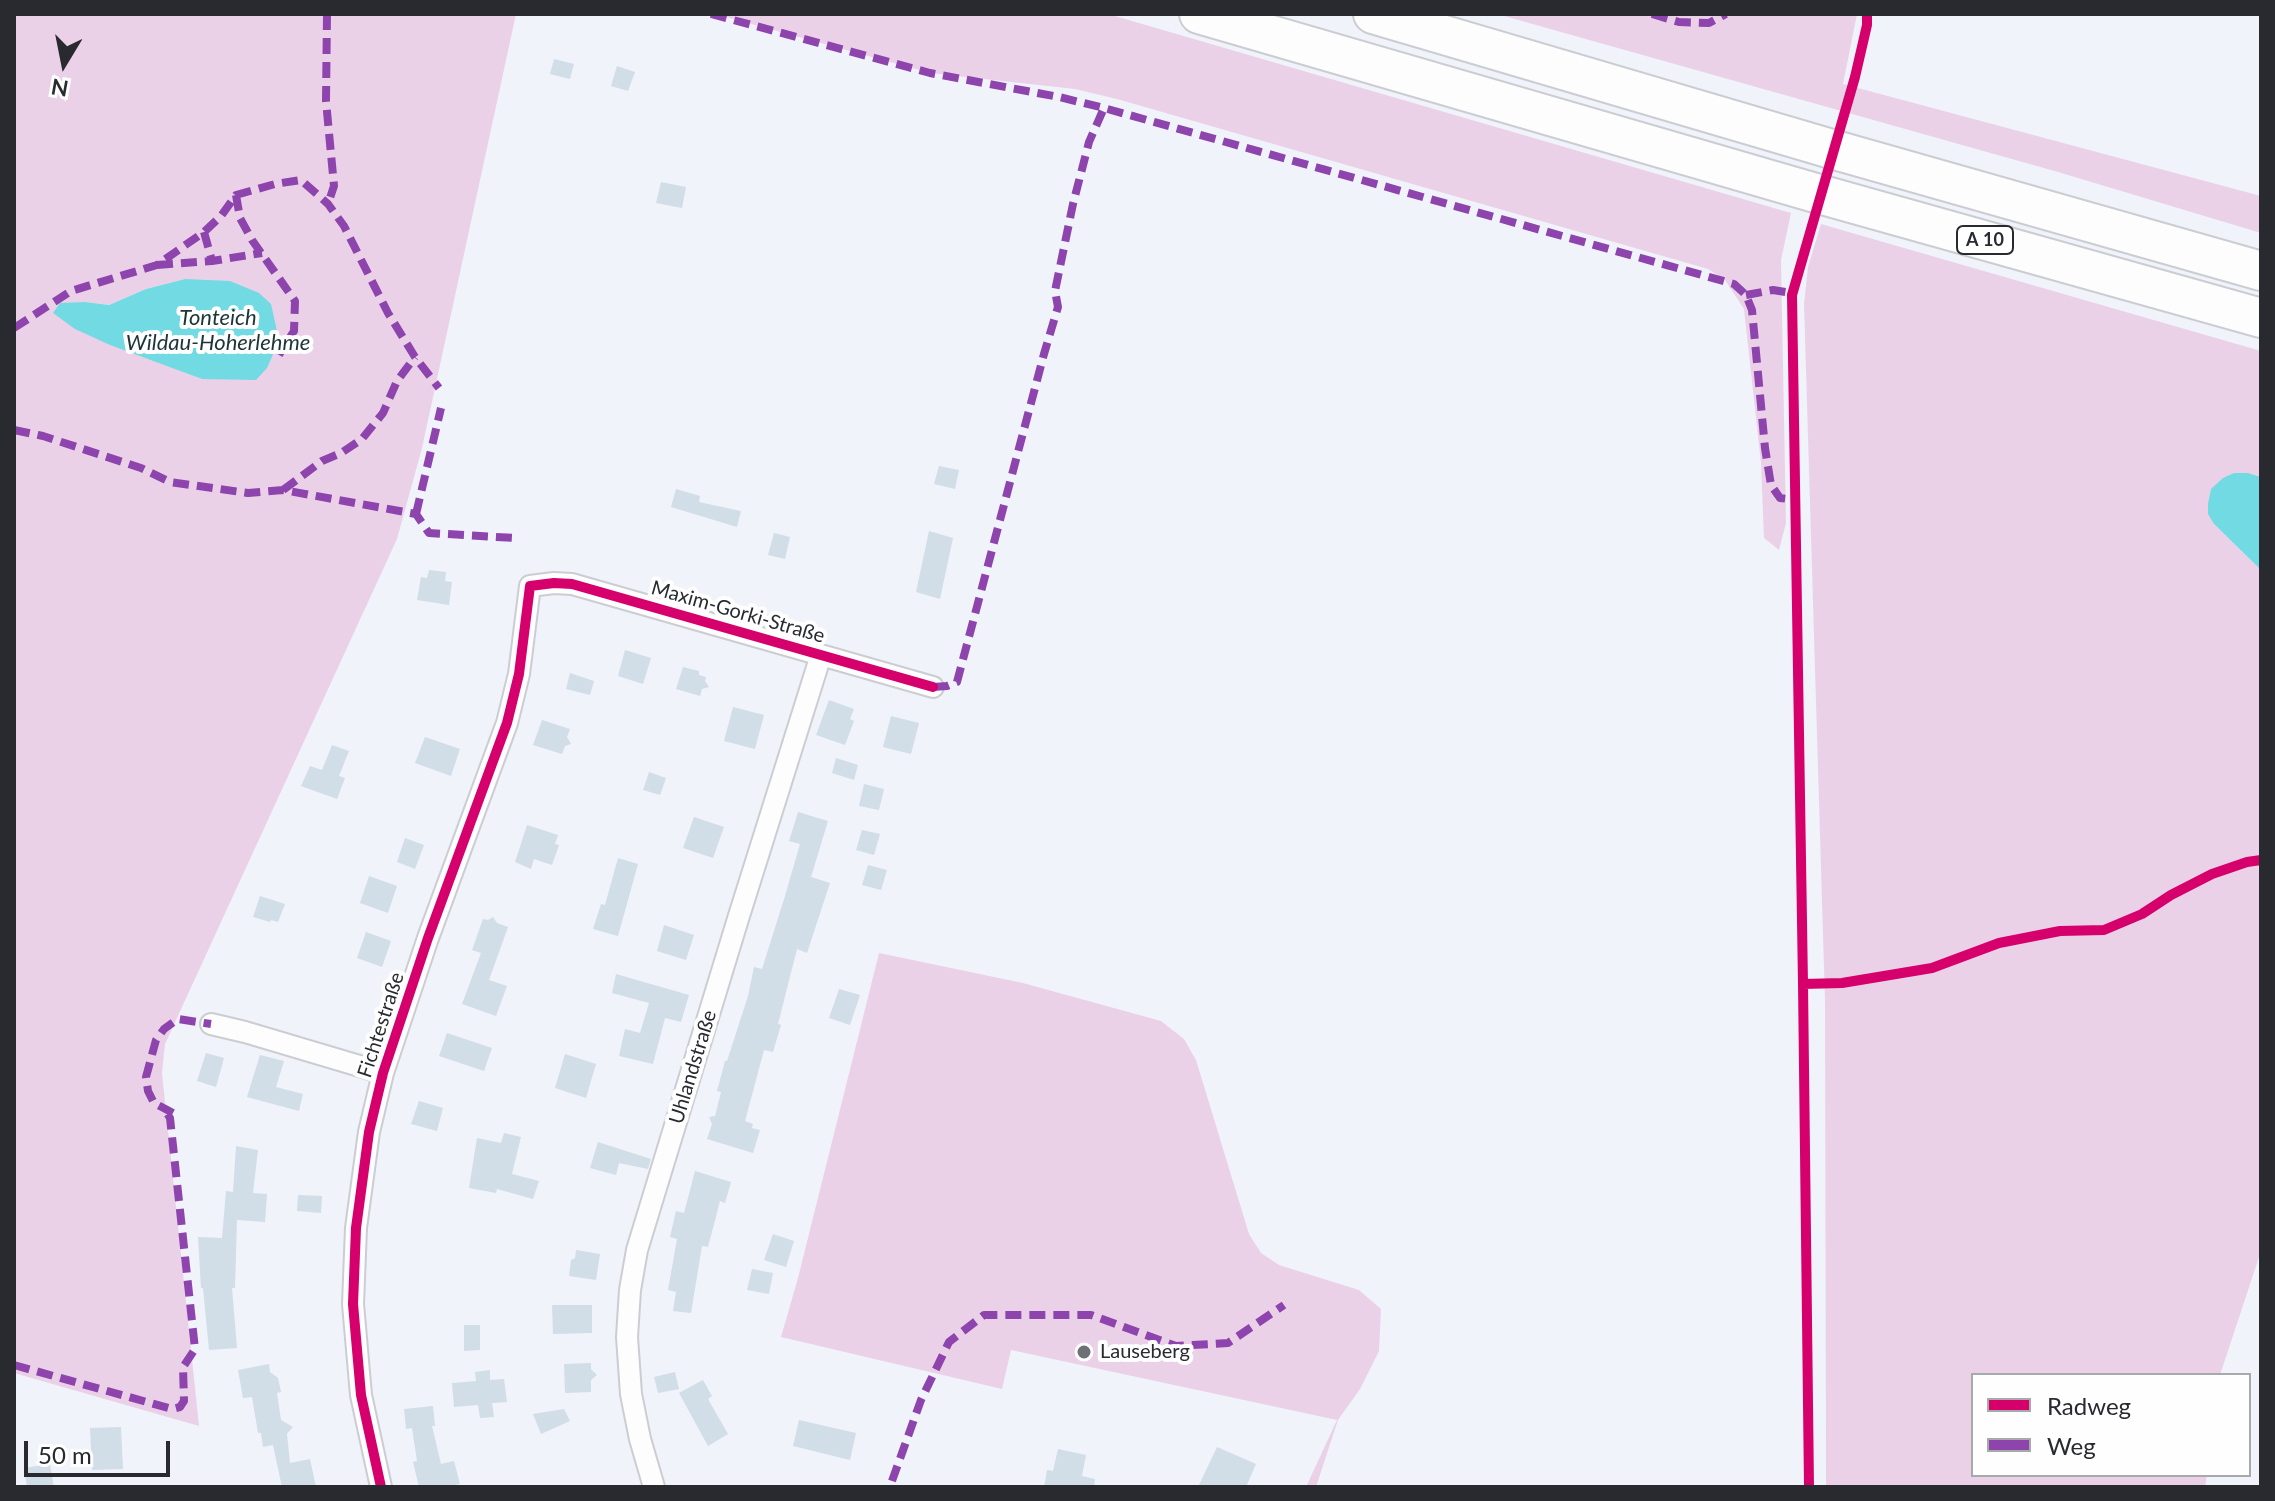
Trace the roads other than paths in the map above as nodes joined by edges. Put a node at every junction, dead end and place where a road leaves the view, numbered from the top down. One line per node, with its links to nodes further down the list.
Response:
1 (1199, 14): 4 (highway, A 10)
2 (1373, 14): 3 (highway, A 10)
3 (2261, 271)
4 (2261, 318)
5 (530, 586): 6 (street, Maxim-Gorki-Straße); 9 (street, Fichtestraße)
6 (821, 655): 7 (street, Maxim-Gorki-Straße); 11 (street, Uhlandstraße)
7 (933, 687)
8 (211, 1024): 9 (street)
9 (383, 1073): 10 (street, Fichtestraße)
10 (381, 1487)
11 (654, 1487)

